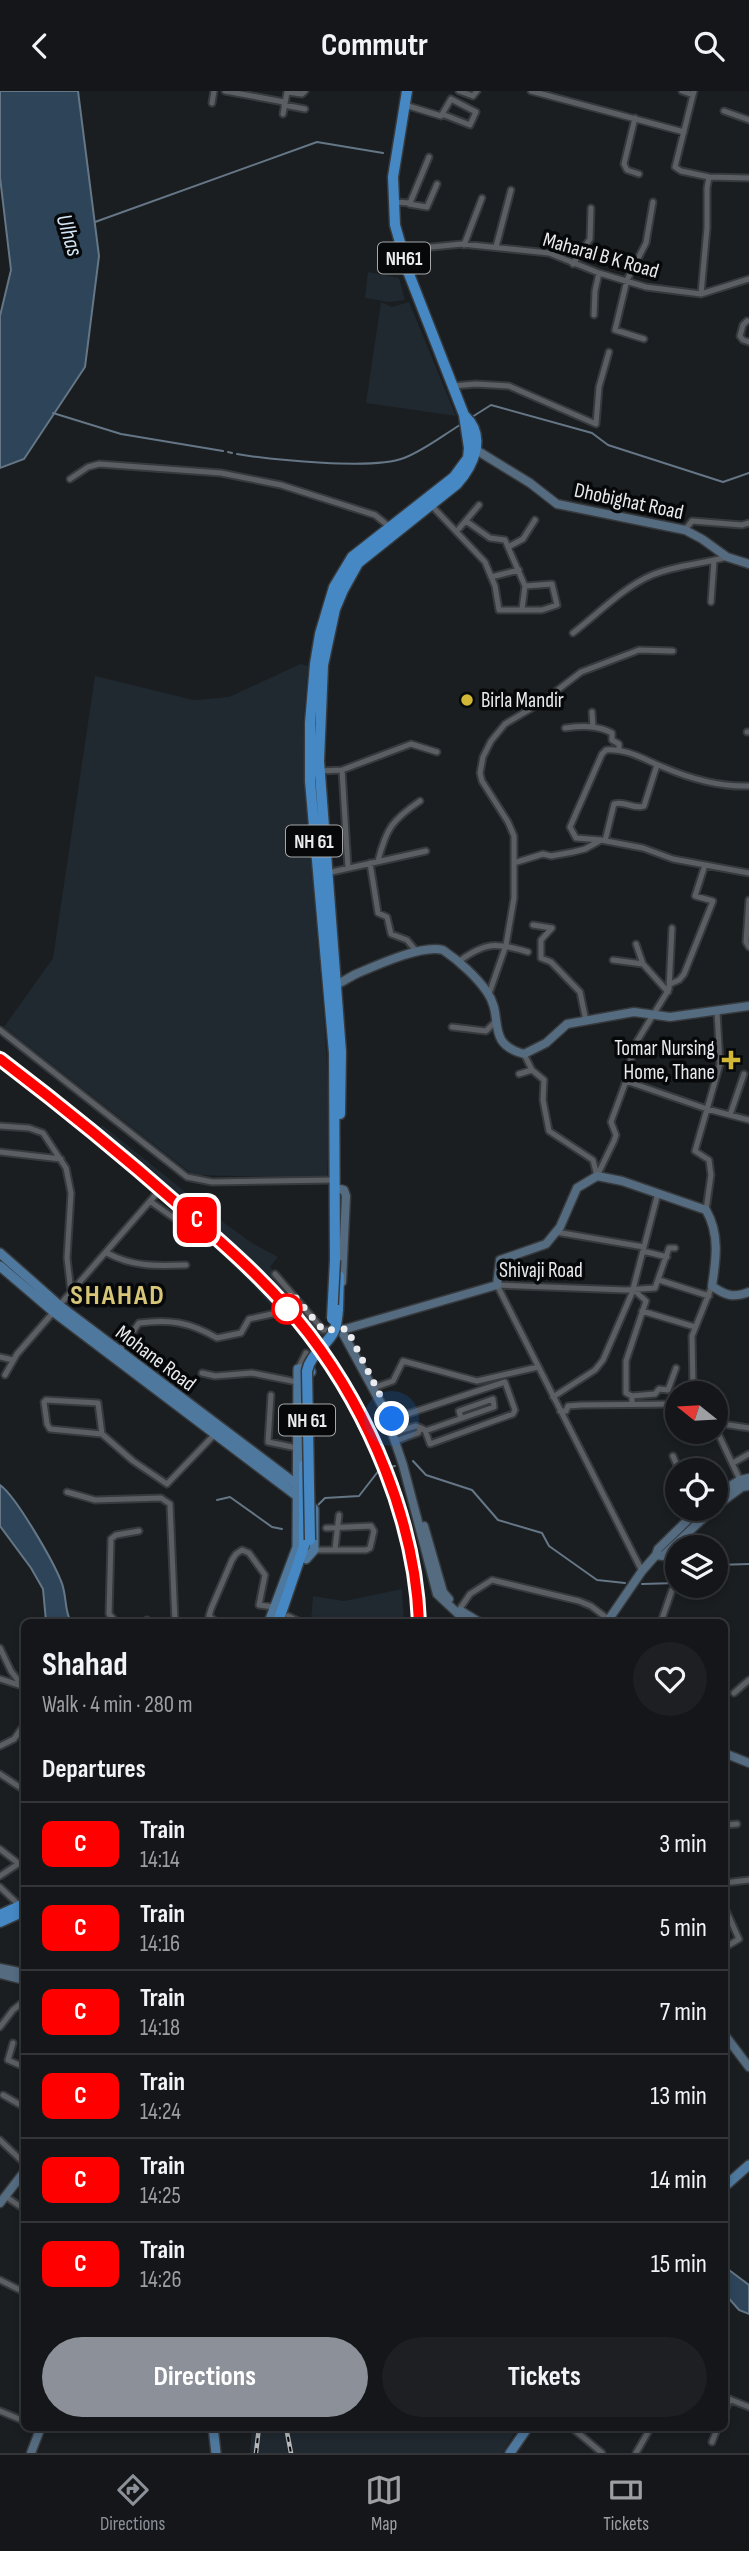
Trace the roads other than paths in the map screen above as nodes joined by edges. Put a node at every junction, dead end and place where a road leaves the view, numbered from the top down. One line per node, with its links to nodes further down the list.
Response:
1 (214, 91): 12 (street)
2 (225, 91): 13 (street)
3 (407, 91): 14 (highway, NH61)
4 (458, 91): 5 (street); 11 (street)
5 (477, 91)
6 (531, 91): 9 (street)
7 (682, 91): 10 (street)
8 (305, 92): 13 (street); 13 (street)
9 (542, 92): 18 (street)
10 (692, 92): 20 (street)
11 (453, 100): 17 (street); 17 (street)
12 (212, 103)
13 (284, 104): 16 (street)
14 (404, 105): 17 (street); 28 (highway, NH61)
15 (724, 111): 19 (street)
16 (283, 114)
17 (442, 114)
18 (635, 118): 20 (street); 22 (street)
19 (749, 120)
20 (684, 131): 23 (street)
21 (429, 157): 30 (street)
22 (639, 174)
23 (709, 177): 24 (street); 39 (street)
24 (749, 178)
25 (437, 184): 30 (street)
26 (511, 190): 33 (street)
27 (482, 198): 32 (street)
28 (393, 202): 30 (street); 34 (highway, NH61)
29 (653, 202): 38 (street)
30 (409, 204)
31 (591, 208): 35 (street)
32 (464, 245): 33 (street, Maharal B K Road); 34 (street, Maharal B K Road)
33 (496, 247): 35 (street, Maharal B K Road)
34 (401, 250): 45 (highway, NH61)
35 (573, 264): 36 (street, Maharal B K Road)
36 (599, 274): 38 (street, Maharal B K Road); 40 (street)
37 (749, 279): 39 (street, Maharal B K Road)
38 (627, 281): 39 (street, Maharal B K Road); 42 (street)
39 (701, 294)
40 (594, 315)
41 (748, 319): 43 (street)
42 (644, 339)
43 (749, 342)
44 (609, 352): 45 (street)
45 (452, 386): 46 (highway, NH61)
46 (473, 448): 48 (highway, NH 61); 54 (street, Dhobighat Road)
47 (70, 479): 53 (street)
48 (428, 502): 53 (highway, NH 61); 55 (street)
49 (479, 505): 51 (street)
50 (535, 520): 56 (street)
51 (466, 521): 55 (street); 56 (street)
52 (749, 523): 54 (street)
53 (393, 529): 74 (highway, NH 61)
54 (685, 530): 57 (street, Dhobighat Road)
55 (457, 531): 61 (street)
56 (510, 546): 60 (street)
57 (727, 557): 58 (street); 59 (street, Dhobighat Road)
58 (714, 561): 63 (street); 65 (street)
59 (749, 563)
60 (519, 570): 61 (street); 62 (street)
61 (491, 577): 64 (street)
62 (525, 586): 64 (street); 64 (street)
63 (711, 602)
64 (522, 609)
65 (573, 633)
66 (673, 651): 91 (street)
67 (592, 712): 68 (street)
68 (593, 727): 69 (street); 70 (street)
69 (565, 728)
70 (619, 750): 72 (street); 77 (street)
71 (437, 752): 73 (street)
72 (657, 765): 75 (street); 77 (street)
73 (342, 770): 74 (street); 83 (street)
74 (315, 772): 85 (highway, NH 61)
75 (749, 786)
76 (420, 801): 79 (street)
77 (603, 841): 80 (street); 82 (street)
78 (426, 851): 79 (street)
79 (377, 862): 81 (street)
80 (517, 862)
81 (370, 863): 83 (street); 93 (street)
82 (705, 865): 84 (street); 100 (street)
83 (348, 868): 85 (street)
84 (749, 873)
85 (323, 874): 98 (highway, NH 61)
86 (749, 900): 87 (street)
87 (749, 906): 92 (street)
88 (533, 925): 108 (street)
89 (672, 928): 100 (street)
90 (636, 944): 97 (street)
91 (506, 945): 94 (street); 96 (street); 103 (street)
92 (749, 947)
93 (416, 952): 96 (street); 99 (street)
94 (528, 952)
95 (613, 960): 97 (street)
96 (458, 962): 103 (street)
97 (643, 964): 102 (street)
98 (330, 968): 99 (street); 101 (highway, NH 61)
99 (354, 975): 101 (street)
100 (670, 984): 102 (street)
101 (332, 986): 116 (highway, NH 61)
102 (668, 992): 106 (street)
103 (489, 994): 107 (street)
104 (749, 1006): 105 (street)
105 (717, 1012): 106 (street); 117 (street)
106 (656, 1014): 108 (street); 115 (street)
107 (496, 1021): 109 (street); 111 (street)
108 (586, 1021): 111 (street)
109 (452, 1027)
110 (0, 1030): 125 (street)
111 (524, 1054): 112 (street)
112 (532, 1070): 113 (street); 124 (street)
113 (519, 1074)
114 (744, 1074): 118 (street)
115 (626, 1081): 117 (street); 124 (street)
116 (337, 1102): 125 (highway, NH 61); 125 (highway, NH 61)
117 (707, 1109): 118 (street); 128 (street)
118 (730, 1115): 119 (street)
119 (749, 1120)
120 (76, 1121): 127 (street)
121 (0, 1126): 123 (street)
122 (0, 1152): 123 (street)
123 (61, 1159): 143 (street)
124 (597, 1176): 126 (street); 130 (street)
125 (336, 1183): 150 (street); 150 (street); 198 (highway, NH 61, bridge)
126 (658, 1193): 128 (street); 132 (street)
127 (151, 1202): 129 (street); 134 (street)
128 (706, 1210): 141 (street)
129 (174, 1218)
130 (556, 1231): 132 (street); 140 (street)
131 (675, 1248): 135 (street)
132 (643, 1249): 135 (street); 142 (street)
133 (0, 1253): 146 (main road, Mohane Road)
134 (107, 1253): 136 (street); 143 (street)
135 (667, 1257): 139 (street)
136 (186, 1265)
137 (0, 1266): 146 (main road, Mohane Road)
138 (275, 1274): 150 (street)
139 (659, 1280): 142 (street, Shivaji Road); 145 (street)
140 (497, 1285): 142 (street, Shivaji Road); 150 (street, Shivaji Road); 155 (street)
141 (712, 1286): 144 (street); 145 (street)
142 (633, 1289): 147 (street); 166 (street)
143 (71, 1292): 146 (street)
144 (749, 1292)
145 (709, 1296): 149 (street)
146 (57, 1309): 152 (main road, Mohane Road); 154 (street)
147 (642, 1311): 149 (street); 165 (street)
148 (276, 1313): 152 (street)
149 (695, 1327): 160 (street)
150 (344, 1330): 162 (street)
151 (306, 1353): 157 (street)
152 (117, 1354): 179 (main road, Mohane Road); 187 (main road, Mohane Road)
153 (0, 1357): 154 (street)
154 (13, 1360): 159 (street)
155 (538, 1367): 162 (street); 166 (street)
156 (676, 1368): 163 (street)
157 (298, 1369): 161 (main road); 198 (main road)
158 (202, 1373): 161 (street)
159 (5, 1375)
160 (694, 1381)
161 (297, 1383): 183 (main road)
162 (375, 1387): 174 (street); 180 (street)
163 (655, 1394): 165 (street); 167 (street)
164 (271, 1395): 183 (street)
165 (632, 1396): 169 (street)
166 (553, 1397): 171 (street)
167 (655, 1403): 168 (street); 169 (street)
168 (665, 1403)
169 (632, 1404): 171 (street)
170 (473, 1405): 172 (street); 172 (street); 173 (street)
171 (560, 1411): 200 (street)
172 (476, 1413): 173 (street)
173 (461, 1418): 177 (street)
174 (392, 1419): 177 (street); 180 (street)
175 (728, 1425): 176 (street)
176 (749, 1428)
177 (423, 1429): 180 (street)
178 (102, 1434): 178 (street); 179 (street)
179 (215, 1434): 190 (main road, Mohane Road)
180 (396, 1436): 203 (street)
181 (724, 1444): 185 (street)
182 (274, 1446): 183 (street)
183 (297, 1450): 187 (main road)
184 (749, 1454): 185 (street)
185 (733, 1463): 186 (street)
186 (740, 1483): 188 (street)
187 (296, 1484): 190 (main road)
188 (749, 1486)
189 (67, 1492): 205 (street)
190 (297, 1496): 202 (main road)
191 (339, 1515): 195 (street)
192 (685, 1521): 199 (street)
193 (699, 1521): 199 (street)
194 (326, 1528): 195 (street)
195 (337, 1528): 197 (street); 197 (street)
196 (139, 1531): 204 (street)
197 (335, 1549): 198 (street)
198 (308, 1551): 208 (highway, NH 61); 209 (highway, NH 61)
199 (656, 1555): 200 (street)
200 (642, 1571): 211 (street)
201 (670, 1598): 212 (street)
202 (274, 1607): 206 (street); 207 (main road)
203 (457, 1615): 210 (street)
204 (113, 1619)
205 (175, 1619)
206 (212, 1619)
207 (270, 1619)
208 (279, 1619)
209 (287, 1619)
210 (607, 1619)
211 (610, 1619)
212 (662, 1619)
213 (0, 1648): 216 (street)
214 (0, 1679): 217 (street)
215 (749, 1680): 218 (street)
216 (21, 1684)
217 (21, 1686)
218 (734, 1693)
219 (21, 1729): 220 (street)
220 (0, 1746)
221 (728, 1756): 222 (street)
222 (747, 1763)
223 (0, 1774): 224 (street)
224 (21, 1788)
225 (737, 1824): 226 (street)
226 (728, 1825)
227 (0, 1849): 229 (street)
228 (21, 1862): 229 (street)
229 (18, 1863): 230 (street)
230 (0, 1876)
231 (749, 1879): 232 (street)
232 (728, 1882)
233 (0, 1887): 234 (street)
234 (21, 1906)
235 (21, 1909): 237 (highway)
236 (21, 1909): 239 (highway)
237 (0, 1915)
238 (728, 1915): 240 (street)
239 (0, 1922)
240 (728, 1946)
241 (0, 1968): 242 (street)
242 (21, 1972)
243 (0, 1974): 244 (street)
244 (21, 1979)
245 (21, 2003): 246 (street)
246 (0, 2027)
247 (728, 2039): 250 (street)
248 (13, 2043): 249 (street)
249 (21, 2066)
250 (749, 2067)
251 (2, 2095): 252 (street)
252 (21, 2105)
253 (0, 2140): 254 (street)
254 (21, 2160)
255 (747, 2166): 257 (main road); 258 (main road)
256 (21, 2176): 259 (street)
257 (728, 2178)
258 (728, 2183)
259 (2, 2199): 260 (street)
260 (21, 2208)
261 (0, 2280): 262 (street)
262 (21, 2290)
263 (728, 2398): 264 (street)
264 (749, 2407)
265 (0, 2411): 266 (street)
266 (21, 2420)
267 (42, 2431): 277 (street)
268 (211, 2431): 278 (main road)
269 (521, 2431): 275 (main road)
270 (526, 2431): 275 (main road)
271 (576, 2431): 276 (street)
272 (649, 2431): 279 (street)
273 (716, 2431): 274 (street)
274 (712, 2442)
275 (513, 2452)
276 (600, 2452)
277 (34, 2453)
278 (213, 2453)
279 (636, 2453)

